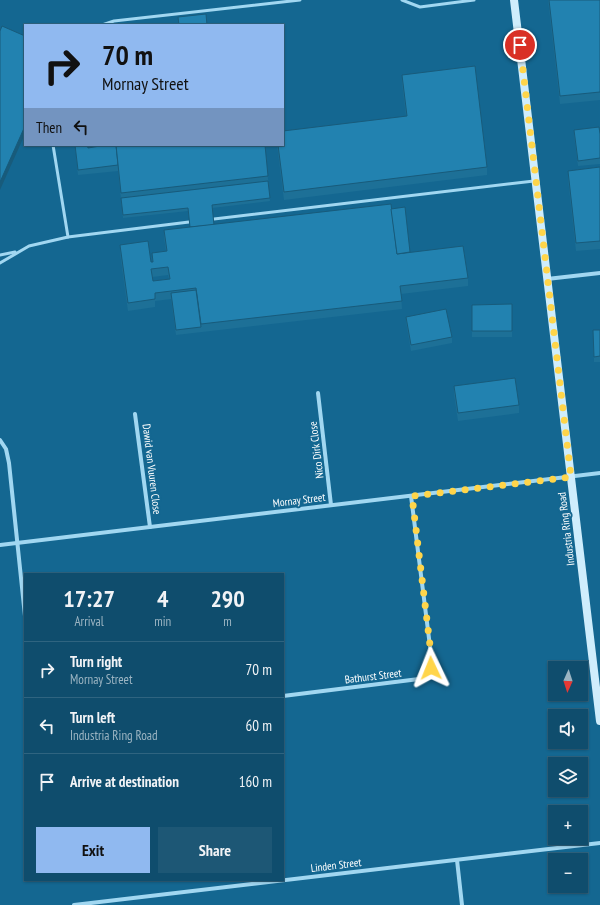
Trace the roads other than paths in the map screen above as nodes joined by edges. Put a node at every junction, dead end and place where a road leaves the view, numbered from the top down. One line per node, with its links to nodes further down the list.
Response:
1 (300, 0): 5 (lane)
2 (402, 0): 3 (lane)
3 (474, 0)
4 (514, 0): 7 (street, Industria Ring Road)
5 (105, 24)
6 (53, 146): 10 (lane)
7 (535, 181): 8 (lane); 15 (street, Industria Ring Road)
8 (214, 219)
9 (189, 222): 10 (lane)
10 (68, 237): 11 (lane)
11 (19, 251): 12 (lane); 13 (lane)
12 (0, 255)
13 (0, 263)
14 (600, 273): 15 (street)
15 (547, 279): 20 (street, Industria Ring Road)
16 (318, 393): 22 (street, Nico Dirk Close)
17 (135, 414): 23 (street, Dawid van Vuuren Close)
18 (0, 440): 24 (street)
19 (600, 473): 20 (street, Mornay Street)
20 (571, 477): 21 (street, Mornay Street); 28 (street, Industria Ring Road)
21 (412, 496): 22 (street, Mornay Street); 27 (street, Bathurst Street)
22 (331, 505): 23 (street, Mornay Street)
23 (150, 527): 24 (street, Mornay Street)
24 (17, 543): 25 (street, Mornay Street); 26 (street)
25 (0, 545)
26 (24, 607)
27 (284, 696)
28 (600, 721)
29 (600, 843): 30 (street, Linden Street)
30 (457, 860): 31 (street, Linden Street); 34 (street)
31 (284, 880)
32 (278, 881): 33 (street, Linden Street)
33 (74, 905)
34 (462, 905)

